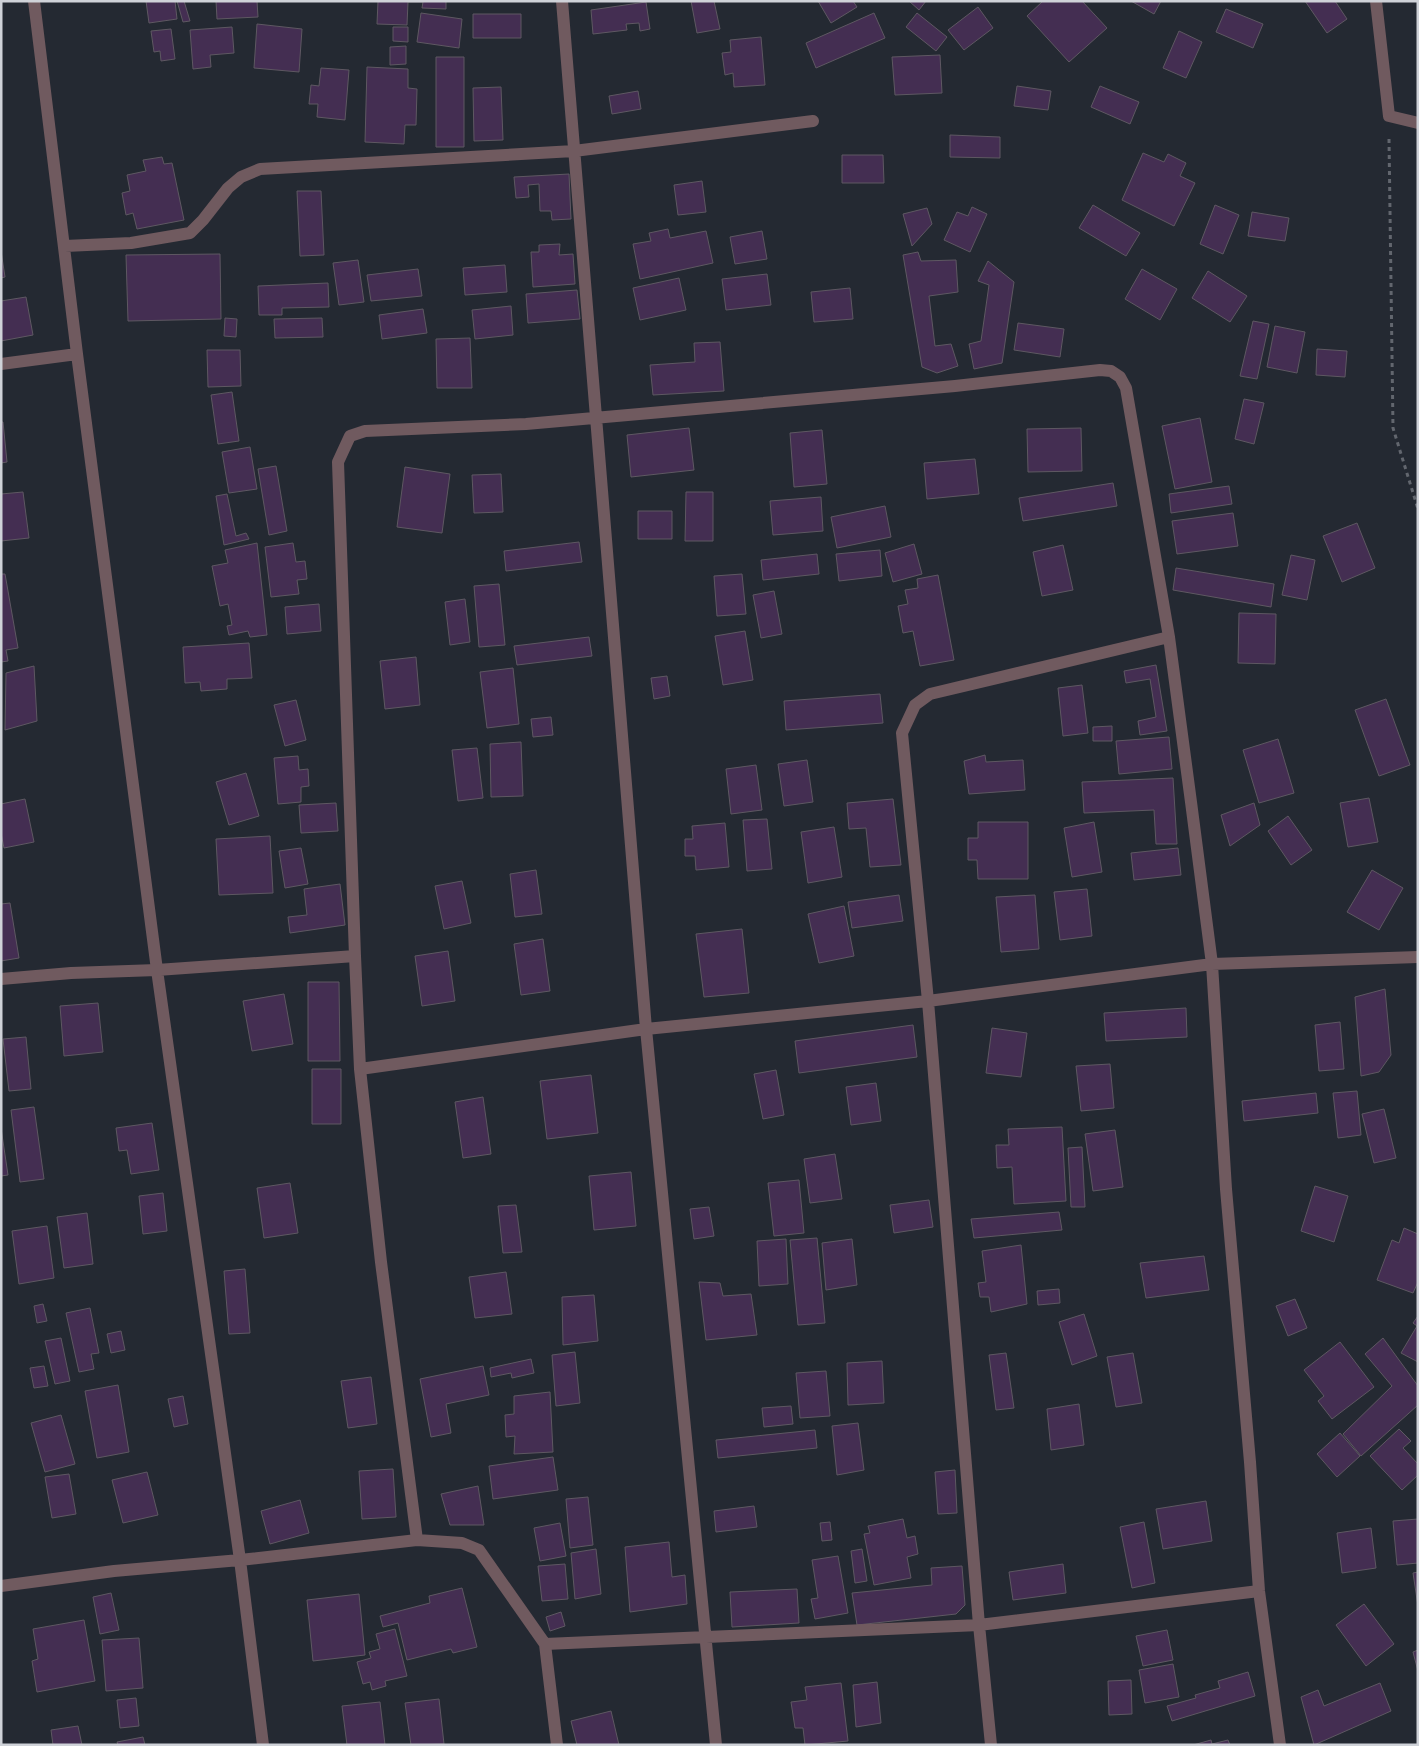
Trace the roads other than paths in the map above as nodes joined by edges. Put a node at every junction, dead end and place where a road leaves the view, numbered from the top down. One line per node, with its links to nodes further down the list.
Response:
1 (34, 1): 7 (street)
2 (562, 1): 6 (street)
3 (1376, 1): 5 (street)
4 (812, 121): 6 (street)
5 (1418, 123)
6 (574, 151): 7 (street); 10 (street)
7 (65, 246): 8 (street)
8 (77, 354): 9 (street); 15 (street)
9 (1, 364)
10 (596, 417): 11 (street); 12 (street); 18 (street)
11 (1169, 637): 14 (street); 17 (street)
12 (355, 956): 15 (street); 19 (street)
13 (1418, 957): 14 (street)
14 (1212, 964): 17 (street); 23 (street)
15 (157, 970): 16 (street); 21 (street)
16 (1, 979)
17 (928, 1001): 18 (street); 24 (street)
18 (646, 1029): 19 (street); 25 (street)
19 (360, 1069): 20 (street)
20 (418, 1540): 21 (street); 26 (street)
21 (240, 1560): 22 (street); 27 (street)
22 (1, 1586)
23 (1259, 1592): 24 (street); 31 (street)
24 (979, 1625): 25 (street); 30 (street)
25 (706, 1638): 26 (street); 29 (street)
26 (545, 1644): 28 (street)
27 (263, 1745)
28 (557, 1745)
29 (716, 1745)
30 (991, 1745)
31 (1280, 1745)

